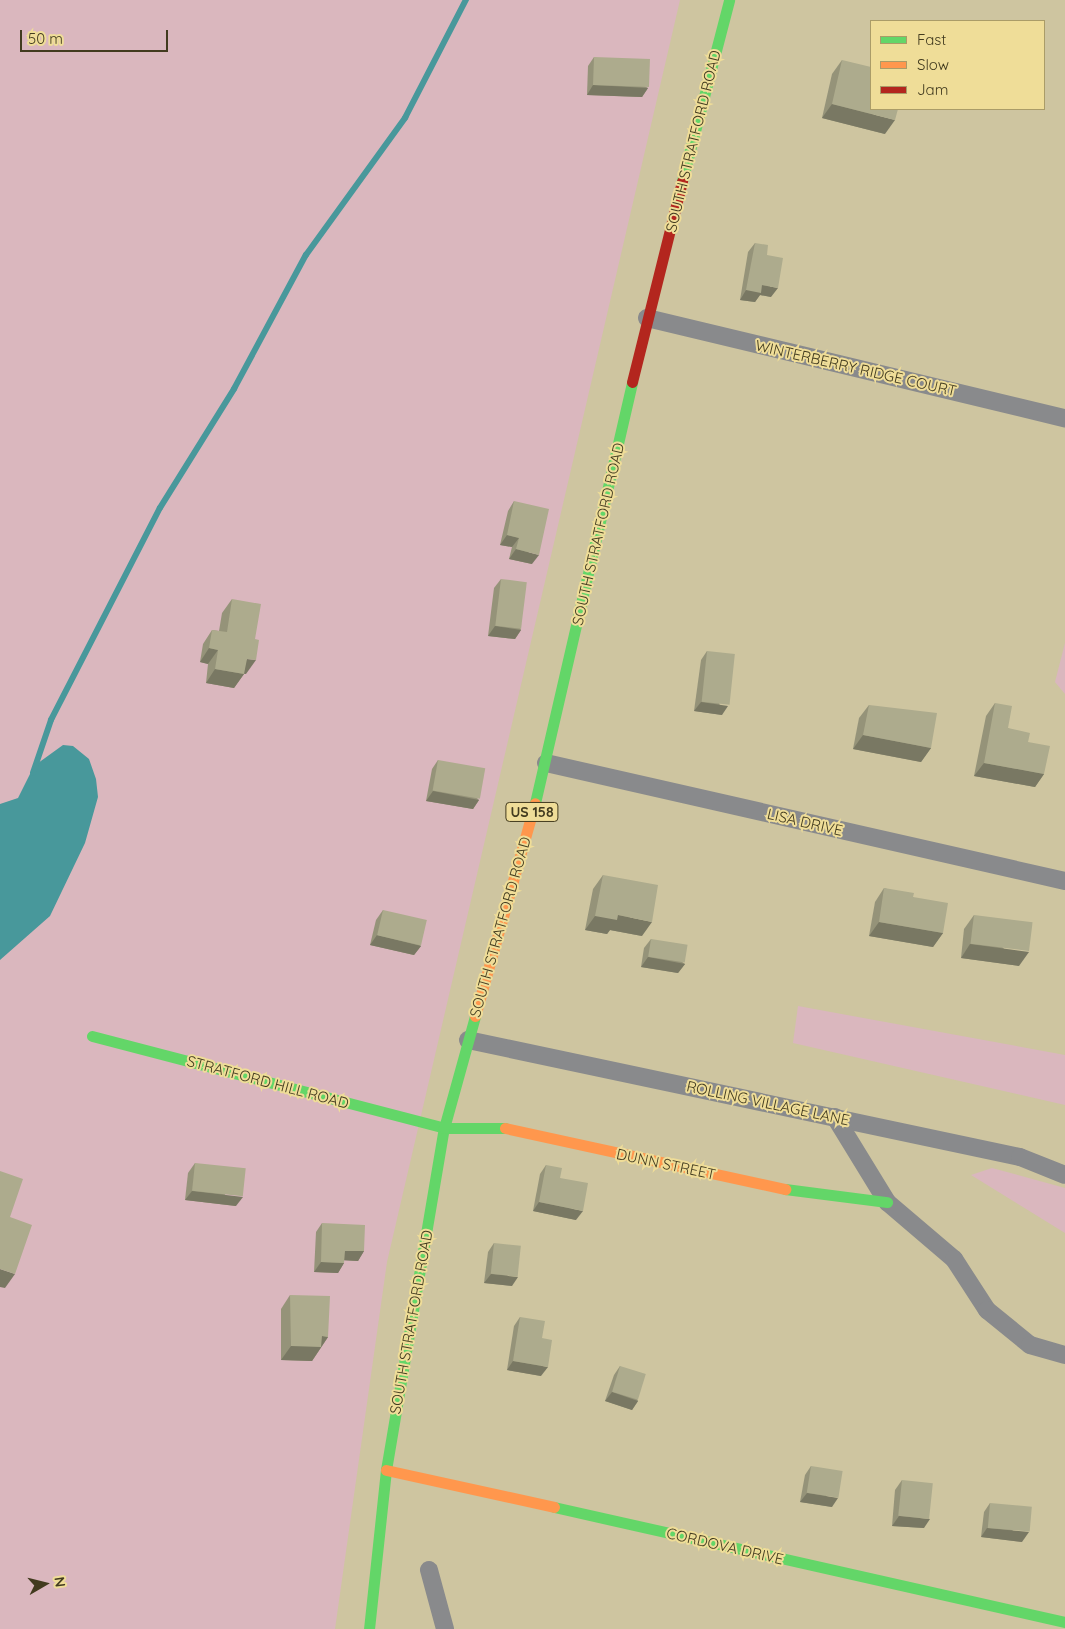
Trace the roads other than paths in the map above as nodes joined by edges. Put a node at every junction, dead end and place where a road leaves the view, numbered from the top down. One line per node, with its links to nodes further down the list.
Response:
1 (729, 0): 2 (main road, SOUTH STRATFORD ROAD / US 158)
2 (647, 318): 3 (street, WINTERBERRY RIDGE COURT); 4 (main road, SOUTH STRATFORD ROAD / US 158)
3 (1065, 418)
4 (546, 763): 5 (street, LISA DRIVE); 7 (main road, SOUTH STRATFORD ROAD / US 158)
5 (1065, 880)
6 (92, 1036): 9 (main road, STRATFORD HILL ROAD)
7 (468, 1040): 8 (street, ROLLING VILLAGE LANE); 9 (main road, SOUTH STRATFORD ROAD / US 158)
8 (835, 1118): 10 (street, ROLLING VILLAGE LANE); 11 (street)
9 (444, 1128): 11 (main road, DUNN STREET); 13 (main road, SOUTH STRATFORD ROAD / US 158)
10 (1065, 1176)
11 (887, 1202): 12 (street)
12 (1065, 1355)
13 (386, 1470): 15 (main road, CORDOVA DRIVE); 16 (main road, SOUTH STRATFORD ROAD / US 158)
14 (429, 1570): 17 (street)
15 (1065, 1622)
16 (369, 1629)
17 (445, 1629)

